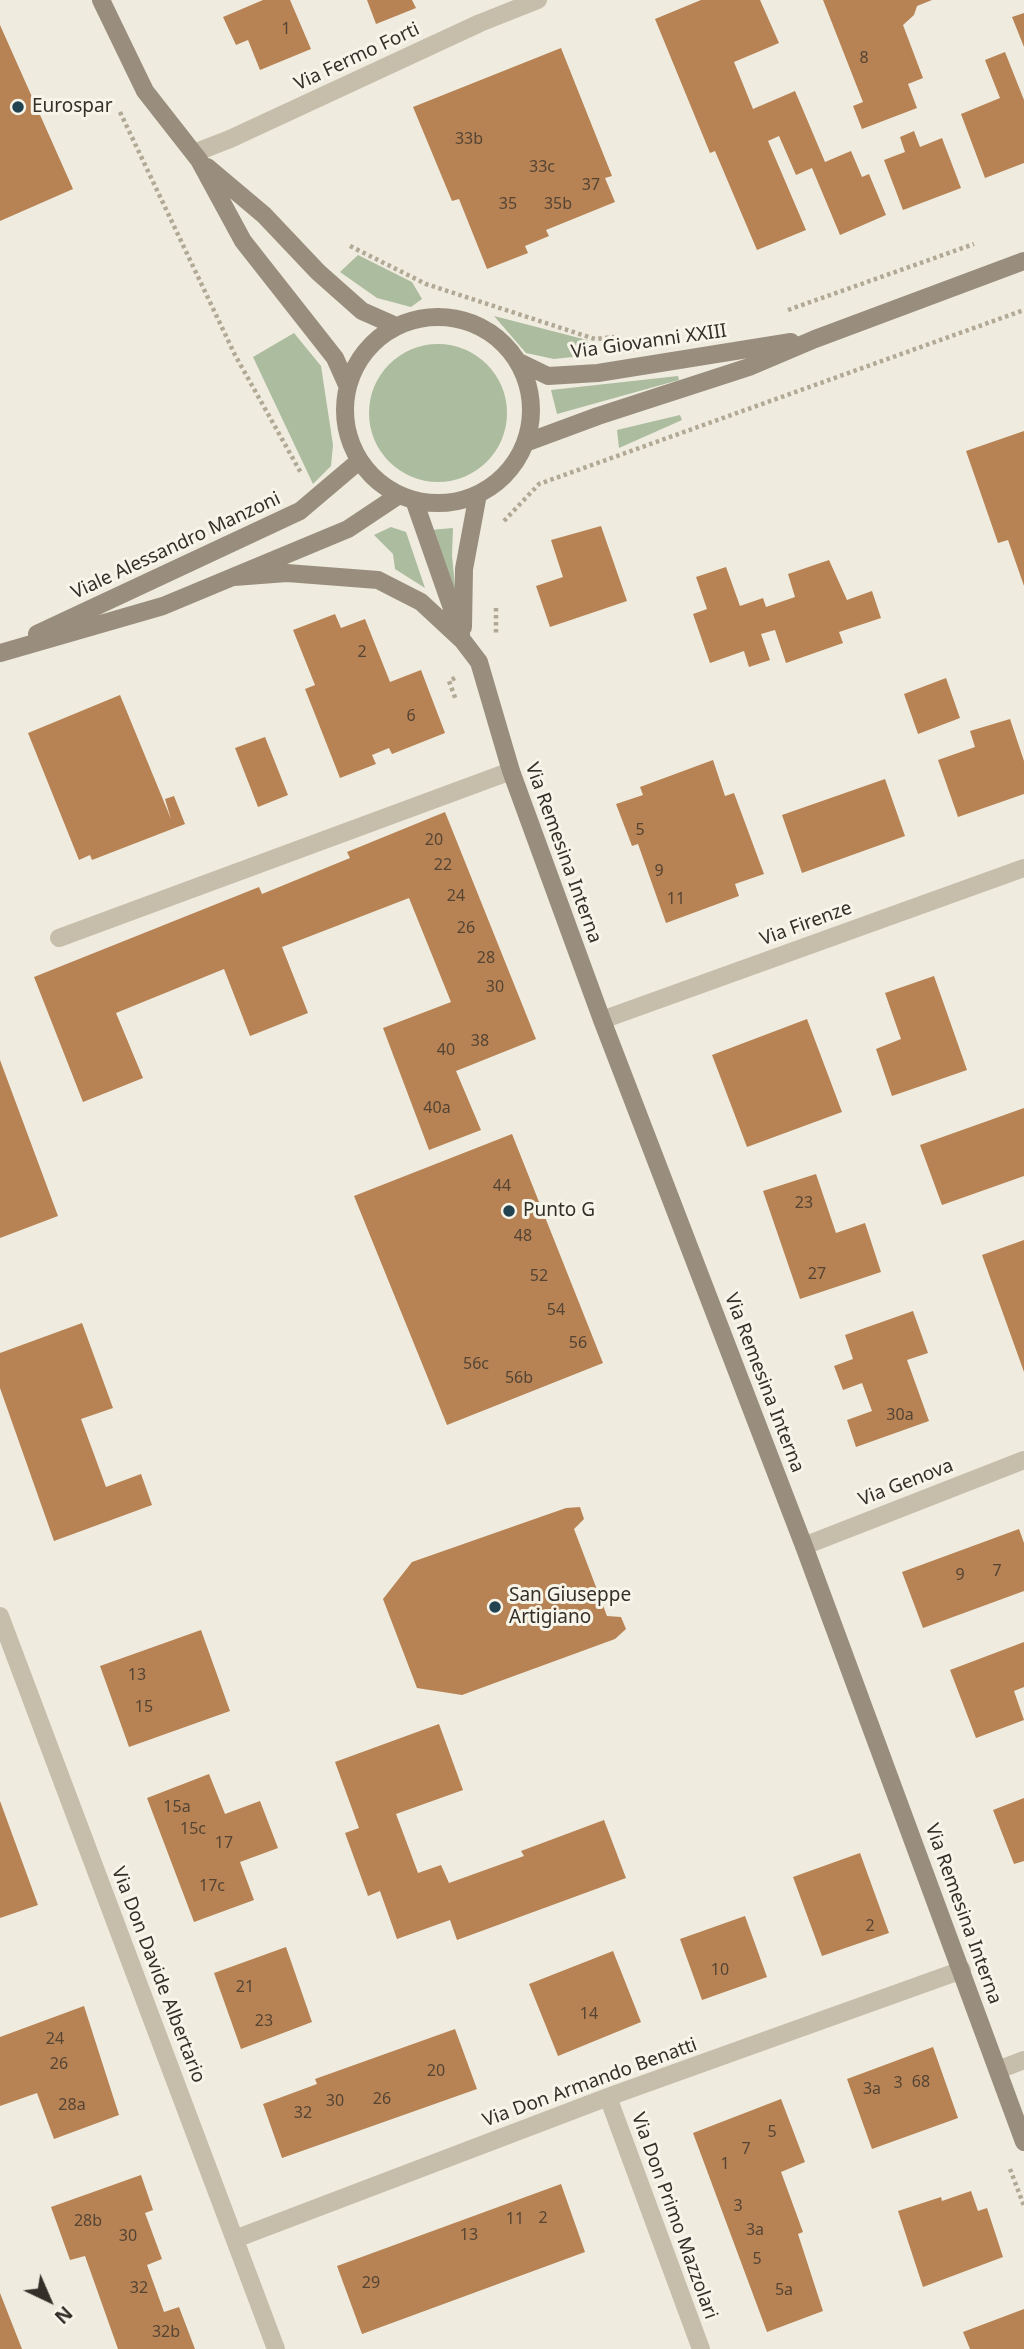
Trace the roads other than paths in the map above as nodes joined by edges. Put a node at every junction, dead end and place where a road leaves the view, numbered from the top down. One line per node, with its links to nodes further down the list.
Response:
1 (101, 0): 3 (street)
2 (538, 0): 3 (street, Via Fermo Forti)
3 (197, 156): 5 (street); 8 (street)
4 (1024, 261): 6 (street, Via Giovanni XXIII)
5 (396, 326): 7 (street); 8 (street)
6 (815, 339): 7 (street, Via Giovanni XXIII); 9 (street, Via Giovanni XXIII)
7 (521, 365): 9 (street)
8 (347, 385): 10 (street)
9 (525, 443): 11 (street)
10 (359, 461): 12 (street); 15 (street, Viale Alessandro Manzoni)
11 (478, 494): 12 (street); 14 (street)
12 (407, 498): 13 (street, Viale Alessandro Manzoni); 14 (street, Via Remesina Interna)
13 (234, 577): 14 (street, Via Remesina Interna); 15 (street, Viale Alessandro Manzoni)
14 (463, 641): 16 (street, Via Remesina Interna)
15 (0, 652)
16 (510, 771): 18 (street); 19 (street, Via Remesina Interna)
17 (1024, 868): 19 (street, Via Firenze)
18 (59, 938)
19 (602, 1020): 21 (street, Via Remesina Interna)
20 (1024, 1460): 21 (street, Via Genova)
21 (804, 1546): 23 (street, Via Remesina Interna)
22 (0, 1616): 28 (street, Via Don Davide Albertario)
23 (962, 1970): 25 (street, Via Remesina Interna); 26 (street, Via Don Armando Benatti)
24 (1024, 2060): 25 (street)
25 (998, 2070): 27 (street, Via Remesina Interna)
26 (608, 2097): 28 (street, Via Don Armando Benatti); 30 (street, Via Don Primo Mazzolari)
27 (1024, 2142)
28 (235, 2239): 29 (street, Via Don Davide Albertario)
29 (276, 2349)
30 (701, 2349)

